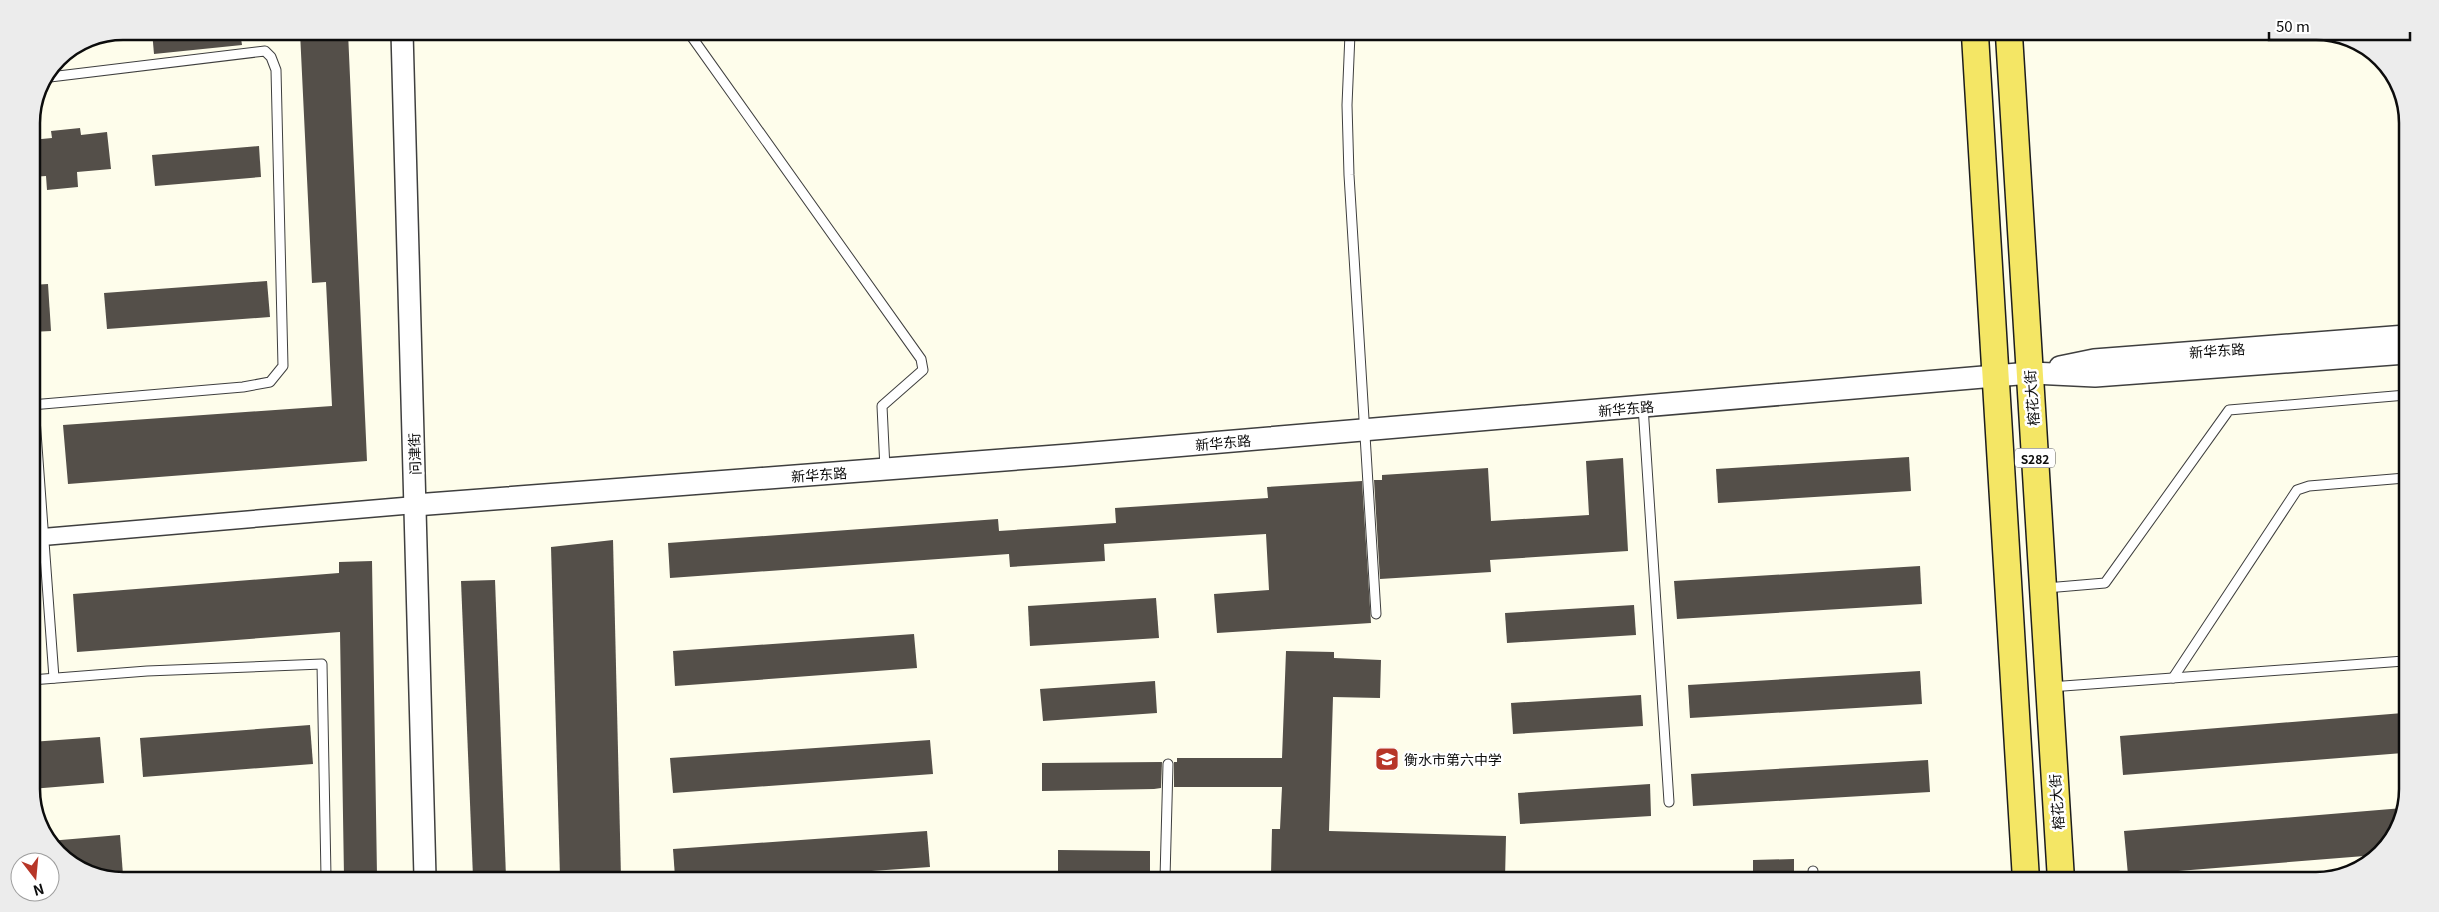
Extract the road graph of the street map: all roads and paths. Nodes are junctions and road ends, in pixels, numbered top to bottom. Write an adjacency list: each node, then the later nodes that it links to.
1 (402, 40): 17 (street, 问津街)
2 (695, 40): 15 (lane)
3 (1350, 40): 14 (lane)
4 (1975, 40): 10 (main road, S282)
5 (2009, 40): 9 (main road, 榕花大街 / S282)
6 (54, 76): 12 (lane)
7 (2399, 337): 9 (street, 新华东路)
8 (2399, 354): 9 (street, 新华东路)
9 (2030, 374): 10 (street, 新华东路); 20 (main road, 榕花大街 / S282)
10 (1996, 376): 13 (street, 新华东路); 32 (main road, S282)
11 (2399, 396): 20 (lane)
12 (40, 404)
13 (1643, 406): 14 (street, 新华东路); 28 (lane)
14 (1365, 430): 15 (street, 新华东路); 21 (lane)
15 (885, 469): 17 (street, 新华东路)
16 (2399, 478): 24 (lane)
17 (415, 505): 18 (street); 30 (street, 问津街)
18 (40, 538)
19 (40, 563): 23 (lane)
20 (2043, 588): 26 (main road, 榕花大街 / S282)
21 (1376, 614)
22 (2399, 661): 24 (lane)
23 (54, 678): 25 (lane); 29 (lane)
24 (2173, 678): 26 (lane)
25 (40, 679)
26 (2049, 688): 33 (main road, 榕花大街 / S282)
27 (1168, 764): 31 (lane)
28 (1669, 802)
29 (326, 872)
30 (425, 872)
31 (1165, 872)
32 (2026, 872)
33 (2060, 872)

